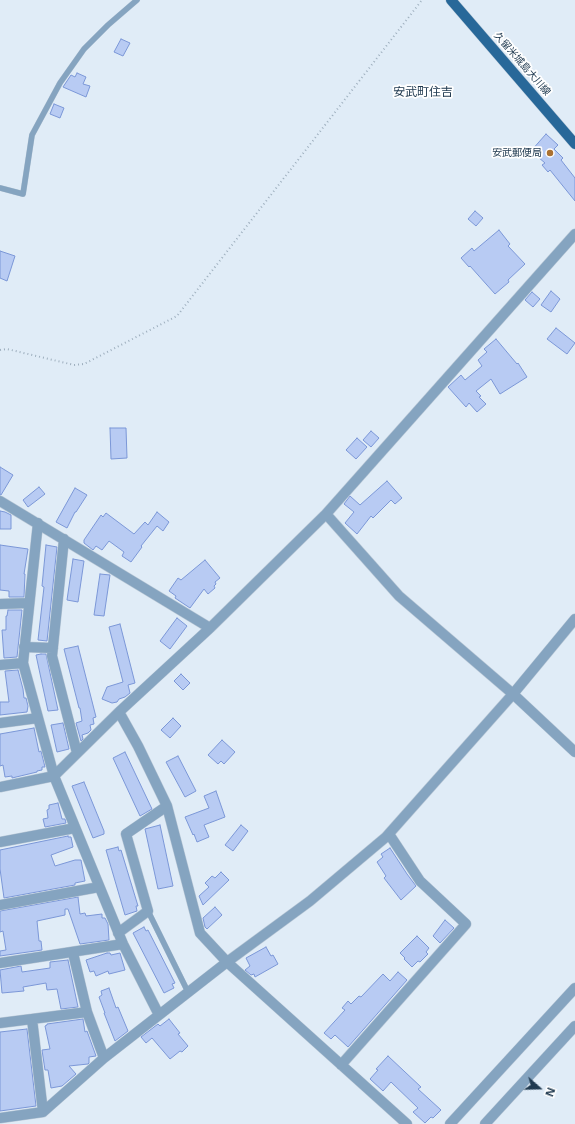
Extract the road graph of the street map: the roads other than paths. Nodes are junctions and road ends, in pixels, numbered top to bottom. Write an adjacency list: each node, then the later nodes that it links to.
1 (137, 0): 4 (lane)
2 (451, 0): 3 (main road, 久留米城島大川線)
3 (575, 144)
4 (0, 188)
5 (575, 234): 7 (street)
6 (0, 501): 8 (street)
7 (326, 514): 13 (street); 18 (street)
8 (38, 523): 9 (street); 10 (street)
9 (64, 539): 13 (street); 15 (street)
10 (29, 603): 11 (street); 14 (street)
11 (0, 604)
12 (575, 618): 18 (street)
13 (210, 628): 19 (street)
14 (24, 647): 15 (street); 16 (street)
15 (53, 648): 23 (street)
16 (23, 663): 17 (street); 20 (street)
17 (0, 665)
18 (513, 694): 22 (street); 28 (street)
19 (119, 712): 23 (street); 26 (street)
20 (38, 718): 21 (street); 24 (street)
21 (0, 723)
22 (575, 752)
23 (77, 753): 24 (street)
24 (54, 776): 25 (street); 27 (street)
25 (0, 787)
26 (167, 806): 32 (street); 36 (street)
27 (75, 828): 29 (street); 30 (street)
28 (389, 834): 36 (street); 46 (street)
29 (0, 842)
30 (99, 887): 31 (street); 33 (street)
31 (0, 905)
32 (148, 911): 33 (street); 39 (lane)
33 (118, 933): 34 (street)
34 (123, 944): 35 (street); 41 (street)
35 (73, 953): 37 (street); 40 (street)
36 (227, 962): 39 (street); 46 (street)
37 (0, 963)
38 (575, 988): 50 (street)
39 (188, 992): 41 (street)
40 (87, 1012): 42 (street); 45 (street)
41 (159, 1015): 45 (street)
42 (32, 1019): 43 (street); 47 (street)
43 (0, 1023)
44 (575, 1026): 51 (street)
45 (104, 1058): 47 (street)
46 (341, 1065): 49 (street)
47 (43, 1112): 48 (street)
48 (0, 1118)
49 (406, 1124)
50 (450, 1124)
51 (485, 1124)

